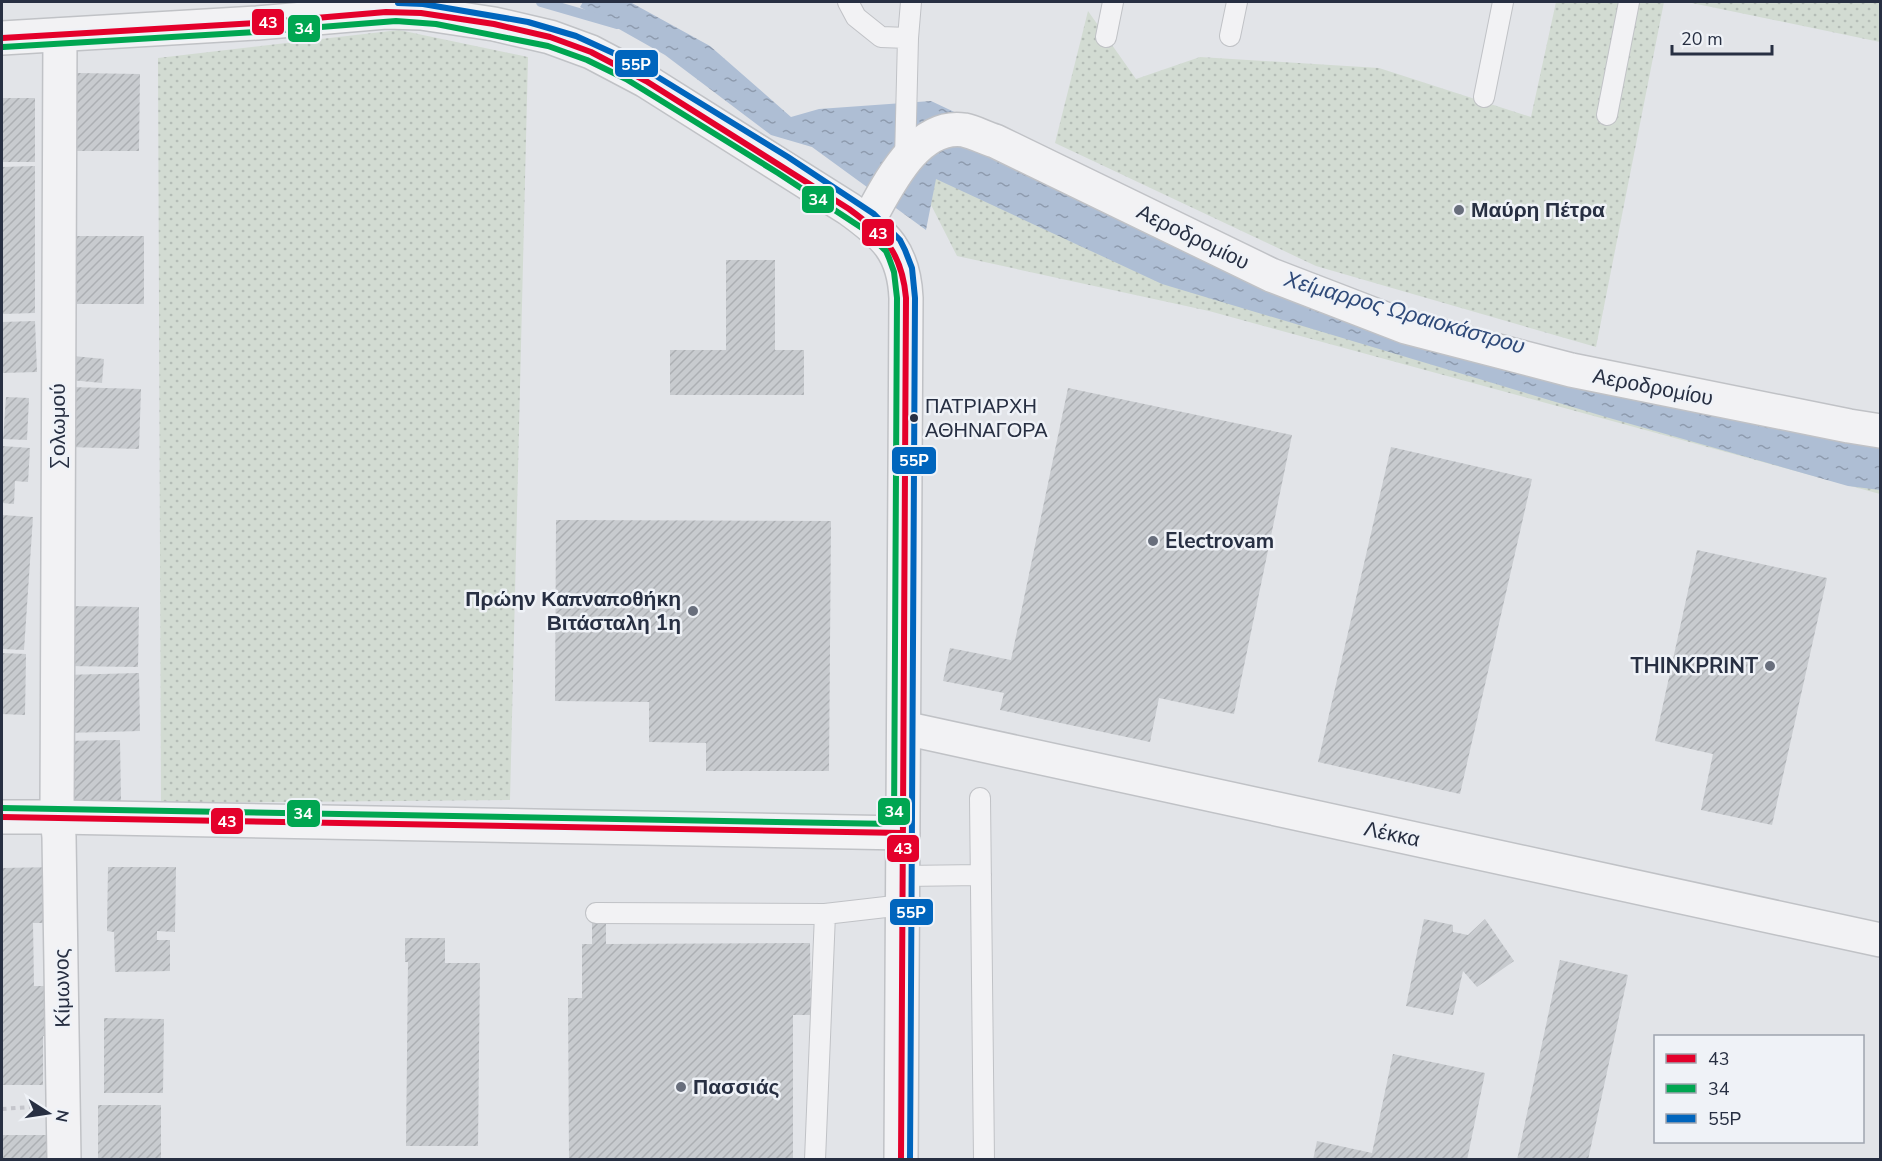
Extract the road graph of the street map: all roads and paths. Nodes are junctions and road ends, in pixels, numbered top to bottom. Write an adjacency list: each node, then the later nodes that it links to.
1 (848, 2): 13 (lane)
2 (911, 2): 13 (lane)
3 (1113, 2): 11 (lane)
4 (1237, 2): 10 (lane)
5 (1503, 2): 14 (lane)
6 (1629, 2): 15 (lane)
7 (388, 7): 8 (street); 17 (street)
8 (244, 13): 9 (street)
9 (60, 35): 12 (street); 22 (street, Σολωμού)
10 (1230, 36)
11 (1106, 37)
12 (2, 38)
13 (908, 38): 16 (lane)
14 (1484, 97)
15 (1606, 115)
16 (905, 160): 17 (street, Αεροδρομίου); 18 (street, Αεροδρομίου)
17 (868, 221): 19 (street)
18 (1881, 431)
19 (904, 728): 23 (street); 28 (street, Λέκκα)
20 (980, 798): 24 (lane)
21 (2, 817): 22 (street)
22 (57, 817): 23 (street); 29 (street, Κίμωνος)
23 (903, 833): 25 (street)
24 (981, 875): 25 (lane); 32 (lane)
25 (903, 890): 27 (lane); 31 (street)
26 (596, 913): 27 (lane)
27 (825, 914): 30 (lane)
28 (1881, 940)
29 (64, 1160)
30 (815, 1160)
31 (901, 1160)
32 (984, 1160)

